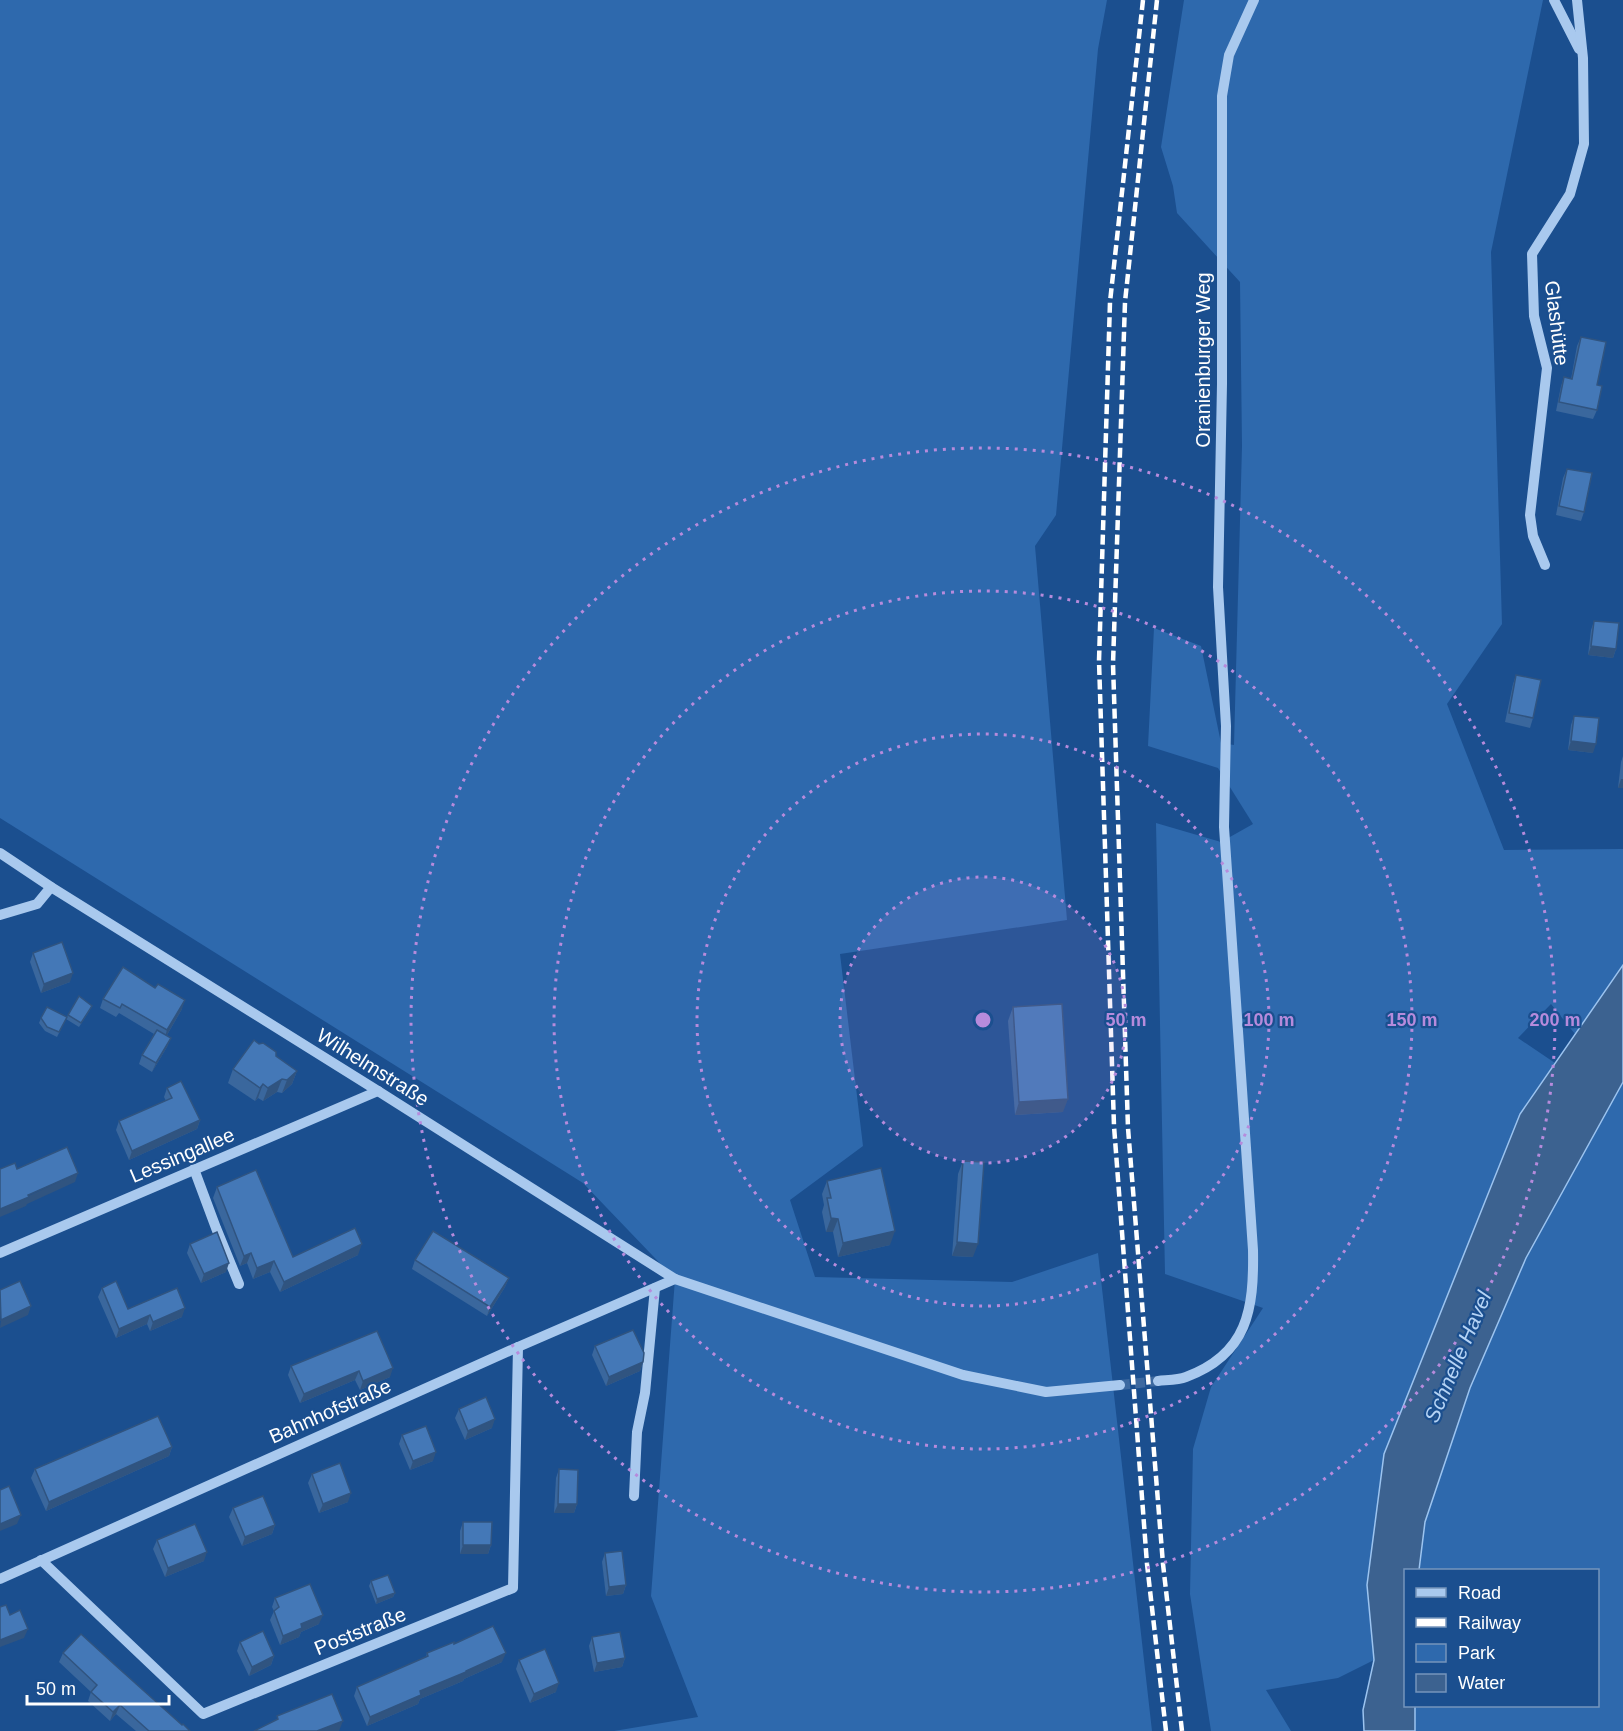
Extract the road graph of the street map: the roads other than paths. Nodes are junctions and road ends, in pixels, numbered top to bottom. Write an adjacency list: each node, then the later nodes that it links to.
1 (1254, 0): 16 (street, Oranienburger Weg)
2 (1554, 0): 4 (street)
3 (1577, 0): 4 (street, Glashütte)
4 (1583, 58): 5 (street, Glashütte)
5 (1545, 565)
6 (0, 853): 7 (street, Wilhelmstraße)
7 (51, 887): 8 (street); 9 (street, Wilhelmstraße)
8 (0, 915)
9 (378, 1090): 10 (street, Lessingallee); 12 (street, Wilhelmstraße)
10 (194, 1169): 11 (street, Lessingallee); 13 (street)
11 (0, 1253)
12 (675, 1279): 14 (street, Bahnhofstraße); 17 (street, Wilhelmstraße)
13 (239, 1284)
14 (656, 1288): 15 (street, Bahnhofstraße); 18 (street)
15 (518, 1347): 19 (street, Bahnhofstraße); 19 (street, Poststraße)
16 (1158, 1381)
17 (1120, 1385)
18 (634, 1496)
19 (41, 1560): 20 (street, Bahnhofstraße)
20 (0, 1579)

